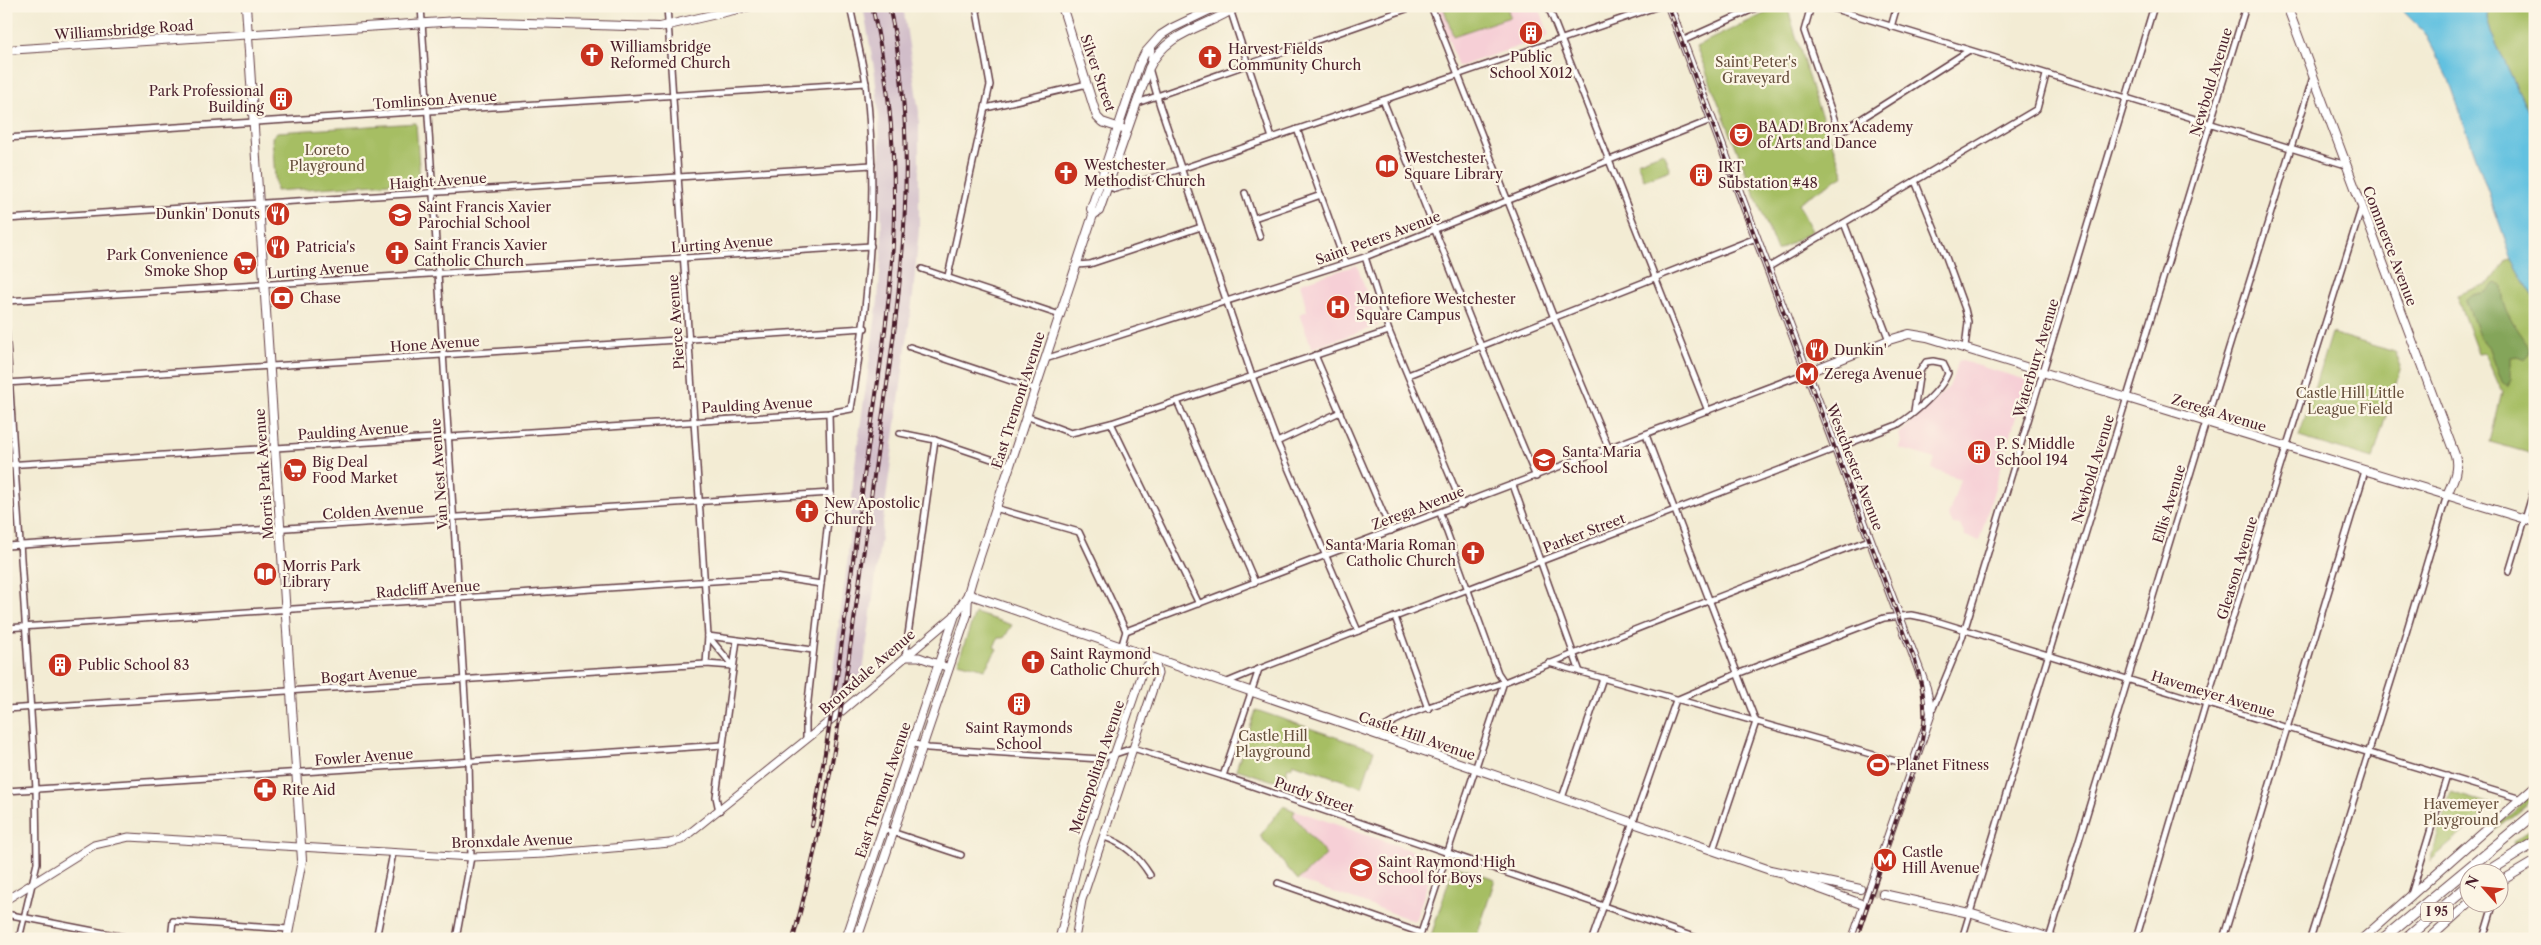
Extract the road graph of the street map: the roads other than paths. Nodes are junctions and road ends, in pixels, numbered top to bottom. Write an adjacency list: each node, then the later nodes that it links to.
1 (246, 6): 26 (main road, Morris Park Avenue)
2 (421, 6): 23 (street, Van Nest Avenue)
3 (667, 6): 24 (street, Pierce Avenue)
4 (751, 6): 24 (main road, Williamsbridge Road)
5 (850, 6): 37 (street)
6 (976, 6): 44 (street)
7 (1062, 6): 38 (main road, Silver Street)
8 (1218, 6): 29 (main road, East Tremont Avenue)
9 (1238, 6): 22 (main road, East Tremont Avenue)
10 (1415, 6): 32 (street)
11 (1431, 6): 34 (street)
12 (1548, 6): 27 (street)
13 (1659, 6): 27 (street)
14 (1669, 6): 28 (main road, Westchester Avenue)
15 (1760, 6): 28 (street)
16 (1811, 6): 31 (street)
17 (1825, 6): 25 (street)
18 (1897, 6): 25 (street)
19 (2154, 6): 41 (street, Waterbury Avenue)
20 (2246, 6): 48 (street, Newbold Avenue)
21 (2287, 6): 36 (main road, Commerce Avenue)
22 (1230, 9): 32 (street); 33 (main road, East Tremont Avenue)
23 (422, 23): 24 (main road, Williamsbridge Road); 26 (main road, Williamsbridge Road); 45 (street, Van Nest Avenue)
24 (668, 26): 39 (street, Pierce Avenue)
25 (1891, 26): 31 (street)
26 (248, 35): 30 (main road, Williamsbridge Road); 47 (main road, Morris Park Avenue)
27 (1561, 39): 34 (street); 55 (street)
28 (1682, 41): 46 (main road, Westchester Avenue)
29 (1153, 44): 33 (street); 49 (main road, East Tremont Avenue)
30 (6, 50)
31 (1968, 51): 35 (street)
32 (1248, 64): 40 (street); 53 (street)
33 (1149, 68): 40 (street); 43 (main road, East Tremont Avenue)
34 (1458, 74): 42 (street); 65 (street)
35 (2046, 75): 41 (street); 60 (street)
36 (2314, 77): 54 (street, Ellis Avenue); 57 (main road, Commerce Avenue)
37 (866, 83): 39 (street, Tomlinson Avenue); 56 (street)
38 (1087, 84): 44 (street); 49 (main road, Silver Street)
39 (672, 96): 45 (street, Tomlinson Avenue); 59 (street, Pierce Avenue)
40 (1157, 96): 43 (street); 58 (street)
41 (2126, 99): 48 (street); 102 (street, Waterbury Avenue)
42 (1384, 100): 50 (street); 72 (street)
43 (1137, 103): 51 (main road, East Tremont Avenue)
44 (986, 108): 83 (street)
45 (427, 112): 47 (street, Tomlinson Avenue); 62 (street, Van Nest Avenue)
46 (1712, 120): 55 (street, Saint Peters Avenue); 74 (main road, Westchester Avenue)
47 (254, 122): 52 (street, Tomlinson Avenue); 66 (main road, Morris Park Avenue)
48 (2210, 124): 54 (street); 108 (street, Newbold Avenue)
49 (1118, 128): 51 (main road, Silver Street); 61 (main road, East Tremont Avenue)
50 (1297, 129): 53 (street); 64 (street)
51 (1127, 130): 61 (main road, East Tremont Avenue)
52 (6, 138)
53 (1272, 138): 58 (street)
54 (2290, 148): 57 (street); 116 (street, Ellis Avenue)
55 (1609, 161): 65 (street, Saint Peters Avenue); 84 (street)
56 (872, 165): 59 (street, Haight Avenue); 75 (street)
57 (2346, 165): 67 (main road, Commerce Avenue)
58 (1181, 169): 61 (street); 71 (street)
59 (678, 177): 62 (street, Haight Avenue); 77 (street, Pierce Avenue)
60 (1915, 182): 70 (street); 97 (street)
61 (1103, 185): 79 (main road, East Tremont Avenue)
62 (432, 193): 66 (street, Haight Avenue); 82 (street, Van Nest Avenue)
63 (1245, 193): 68 (street)
64 (1321, 196): 68 (street); 78 (street)
65 (1507, 201): 72 (street, Saint Peters Avenue); 89 (street)
66 (259, 204): 69 (street, Haight Avenue); 85 (main road, Morris Park Avenue)
67 (2362, 205): 123 (street, Gleason Avenue); 135 (main road, Commerce Avenue)
68 (1254, 218): 73 (street)
69 (6, 220)
70 (1844, 223): 80 (street); 94 (street)
71 (1201, 227): 79 (street); 87 (street)
72 (1434, 230): 76 (street, Saint Peters Avenue); 95 (street)
73 (1260, 237)
74 (1756, 238): 80 (main road, Westchester Avenue); 84 (street)
75 (871, 246): 77 (street, Lurting Avenue); 91 (street)
76 (1365, 257): 78 (street, Saint Peters Avenue); 92 (street)
77 (683, 258): 82 (street, Lurting Avenue); 93 (street, Pierce Avenue)
78 (1345, 263): 87 (street, Saint Peters Avenue)
79 (1076, 265): 88 (main road, East Tremont Avenue)
80 (1767, 268): 103 (main road, Westchester Avenue)
81 (922, 269): 83 (street)
82 (437, 274): 85 (street, Lurting Avenue); 99 (street, Van Nest Avenue)
83 (948, 276): 88 (street)
84 (1656, 278): 89 (street); 110 (street)
85 (264, 285): 86 (street, Lurting Avenue); 101 (main road, Morris Park Avenue)
86 (6, 301)
87 (1227, 302): 100 (street, Saint Peters Avenue); 105 (street)
88 (1060, 315): 100 (main road, East Tremont Avenue)
89 (1554, 318): 95 (street); 125 (street)
90 (6, 328): 106 (street)
91 (865, 328): 93 (street, Hone Avenue); 113 (street, Paulding Avenue)
92 (1389, 331): 98 (street); 104 (street)
93 (688, 339): 99 (street, Hone Avenue); 115 (street, Pierce Avenue)
94 (1890, 340): 97 (main road, Zerega Avenue); 103 (main road, Zerega Avenue)
95 (1481, 346): 104 (street); 131 (street)
96 (910, 347): 107 (street)
97 (1965, 348): 102 (main road, Zerega Avenue)
98 (1315, 354): 105 (street); 112 (street)
99 (443, 355): 101 (street, Hone Avenue); 120 (street, Van Nest Avenue)
100 (1045, 359): 107 (main road, East Tremont Avenue)
101 (269, 366): 106 (street, Hone Avenue); 124 (main road, Morris Park Avenue)
102 (2043, 372): 108 (main road, Zerega Avenue); 166 (street, Waterbury Avenue)
103 (1806, 373): 110 (street, Zerega Avenue); 126 (main road, Westchester Avenue)
104 (1408, 375): 137 (street)
105 (1252, 376): 109 (street); 122 (street)
106 (8, 383): 127 (street)
107 (1034, 389): 114 (main road, East Tremont Avenue)
108 (2126, 398): 116 (main road, Zerega Avenue); 174 (street, Newbold Avenue)
109 (1177, 401): 117 (street); 152 (street)
110 (1708, 411): 119 (street, Zerega Avenue)
111 (1914, 411): 111 (street, Parker Street); 126 (street, Parker Street)
112 (1340, 412): 122 (street); 145 (street)
113 (829, 413): 115 (street, Paulding Avenue); 134 (street)
114 (1026, 416): 117 (street); 129 (main road, East Tremont Avenue)
115 (693, 420): 120 (street, Paulding Avenue); 136 (street, Pierce Avenue)
116 (2206, 422): 123 (main road, Zerega Avenue); 187 (street, Ellis Avenue)
117 (1111, 423): 159 (street)
118 (900, 433): 121 (street)
119 (1646, 435): 125 (street, Zerega Avenue); 139 (street)
120 (448, 436): 124 (street, Paulding Avenue); 141 (street, Van Nest Avenue)
121 (935, 440): 129 (street); 175 (street)
122 (1277, 442): 149 (street)
123 (2286, 446): 130 (main road, Zerega Avenue); 193 (street, Gleason Avenue)
124 (274, 447): 127 (street, Paulding Avenue); 144 (main road, Morris Park Avenue)
125 (1610, 449): 131 (street, Zerega Avenue)
126 (1835, 449): 139 (street, Parker Street); 146 (main road, Westchester Avenue)
127 (15, 464): 128 (street, Paulding Avenue); 147 (street)
128 (6, 465)
129 (1009, 465): 138 (main road, East Tremont Avenue)
130 (2365, 471): 135 (main road, Zerega Avenue); 199 (street)
131 (1536, 477): 132 (street, Zerega Avenue)
132 (1513, 486): 137 (street, Zerega Avenue); 150 (street)
133 (2535, 486): 142 (street)
134 (831, 494): 136 (street, Colden Avenue); 154 (street)
135 (2447, 495): 142 (main road, Zerega Avenue); 206 (street)
136 (698, 502): 141 (street, Colden Avenue); 153 (street, Pierce Avenue)
137 (1462, 505): 140 (street, Zerega Avenue)
138 (995, 508): 156 (main road, East Tremont Avenue); 168 (street)
139 (1675, 510): 150 (street, Parker Street); 158 (street)
140 (1440, 513): 145 (street, Zerega Avenue); 155 (street)
141 (453, 518): 144 (street, Colden Avenue); 157 (street, Van Nest Avenue)
142 (2525, 518): 143 (main road, Zerega Avenue); 151 (street)
143 (2535, 522)
144 (280, 529): 147 (street, Colden Avenue); 160 (main road, Morris Park Avenue)
145 (1392, 531): 149 (street, Zerega Avenue)
146 (1869, 540): 158 (street); 162 (main road, Westchester Avenue)
147 (20, 545): 148 (street, Colden Avenue); 164 (street)
148 (6, 546)
149 (1326, 556): 152 (street, Zerega Avenue); 167 (street)
150 (1541, 562): 155 (street, Parker Street); 173 (street)
151 (2509, 572)
152 (1254, 582): 159 (street, Zerega Avenue)
153 (704, 583): 154 (street, Radcliff Avenue); 157 (street, Radcliff Avenue); 169 (street, Pierce Avenue)
154 (822, 584): 172 (street)
155 (1468, 589): 163 (street, Parker Street); 188 (street)
156 (968, 594): 161 (main road, East Tremont Avenue); 171 (main road, Castle Hill Avenue); 181 (main road, East Tremont Avenue)
157 (458, 598): 160 (street, Radcliff Avenue); 186 (street, Van Nest Avenue)
158 (1710, 601): 173 (street); 184 (street)
159 (1199, 604): 168 (street, Zerega Avenue)
160 (285, 610): 164 (street, Radcliff Avenue); 190 (main road, Morris Park Avenue)
161 (955, 615): 175 (street, Bronxdale Avenue); 179 (main road, East Tremont Avenue)
162 (1898, 616): 166 (street, Havemeyer Avenue); 184 (street, Havemeyer Avenue); 197 (main road, Westchester Avenue)
163 (1395, 617): 167 (street, Parker Street); 195 (street)
164 (25, 627): 165 (street, Radcliff Avenue); 194 (street)
165 (6, 628)
166 (1964, 629): 174 (street, Havemeyer Avenue); 197 (street, Waterbury Avenue)
167 (1358, 631): 182 (street, Parker Street)
168 (1126, 632): 171 (street)
169 (708, 636): 170 (street); 178 (street, Pierce Avenue); 180 (street)
170 (737, 640): 172 (street); 180 (street)
171 (1121, 648): 176 (main road, Castle Hill Avenue)
172 (813, 650): 201 (street)
173 (1574, 654): 177 (street); 183 (street)
174 (2048, 655): 187 (street, Havemeyer Avenue); 254 (street, Newbold Avenue)
175 (905, 658): 179 (street); 201 (street, Bronxdale Avenue)
176 (1155, 659): 189 (main road, Castle Hill Avenue); 205 (street, Metropolitan Avenue); 207 (street, Metropolitan Avenue)
177 (1549, 663): 183 (street); 188 (street)
178 (706, 664): 180 (street, Bogart Avenue); 186 (street, Bogart Avenue)
179 (939, 664): 181 (street); 202 (main road, East Tremont Avenue)
180 (733, 666): 203 (street)
181 (949, 668): 204 (main road, East Tremont Avenue)
182 (1259, 669): 189 (street, Parker Street); 191 (street)
183 (1580, 672): 185 (street)
184 (1737, 674): 192 (street, Havemeyer Avenue); 198 (street)
185 (1603, 678): 192 (street); 217 (street)
186 (464, 680): 190 (street, Bogart Avenue); 208 (street, Van Nest Avenue)
187 (2128, 680): 193 (street, Havemeyer Avenue); 259 (street, Ellis Avenue)
188 (1504, 682): 195 (street); 210 (street)
189 (1225, 683): 191 (main road, Castle Hill Avenue)
190 (290, 691): 194 (street, Bogart Avenue); 211 (main road, Morris Park Avenue)
191 (1252, 692): 200 (main road, Castle Hill Avenue); 212 (street)
192 (1676, 700): 198 (street); 221 (street)
193 (2206, 703): 199 (street, Havemeyer Avenue); 274 (street, Gleason Avenue)
194 (30, 708): 196 (street, Bogart Avenue); 215 (street)
195 (1428, 708): 200 (street)
196 (6, 709)
197 (1931, 713): 209 (main road)
198 (1756, 722): 209 (street); 227 (street)
199 (2287, 728): 206 (street, Havemeyer Avenue); 275 (street)
200 (1374, 734): 210 (main road, Castle Hill Avenue)
201 (806, 739): 219 (street, Bronxdale Avenue)
202 (912, 743): 204 (street); 222 (main road, East Tremont Avenue)
203 (723, 745): 208 (street, Fowler Avenue); 219 (street)
204 (922, 746): 207 (street); 223 (main road, East Tremont Avenue)
205 (1133, 748): 207 (street); 212 (street, Purdy Street); 224 (street, Metropolitan Avenue)
206 (2368, 753): 213 (street, Havemeyer Avenue); 276 (street)
207 (1115, 754): 245 (street, Metropolitan Avenue)
208 (468, 761): 211 (street, Fowler Avenue); 232 (street, Van Nest Avenue)
209 (1913, 766): 248 (main road)
210 (1477, 769): 217 (main road, Castle Hill Avenue); 230 (street)
211 (295, 772): 215 (street, Fowler Avenue); 226 (main road, Morris Park Avenue)
212 (1223, 776): 230 (street, Purdy Street)
213 (2447, 776): 218 (street, Havemeyer Avenue); 244 (street)
214 (2535, 786): 218 (main road)
215 (36, 789): 216 (street, Fowler Avenue); 239 (street)
216 (6, 791)
217 (1562, 798): 221 (main road, Castle Hill Avenue)
218 (2521, 799): 244 (main road)
219 (719, 811): 232 (street, Bronxdale Avenue)
220 (2535, 813): 278 (highway, I 95)
221 (1634, 823): 227 (main road, Castle Hill Avenue); 249 (street)
222 (883, 829): 223 (street); 250 (main road, East Tremont Avenue)
223 (893, 832): 231 (street); 253 (main road, East Tremont Avenue)
224 (1104, 837): 237 (street); 247 (street, Metropolitan Avenue)
225 (2535, 842): 234 (highway)
226 (301, 847): 229 (street, Bronxdale Avenue); 239 (street, Bronxdale Avenue); 257 (main road, Morris Park Avenue)
227 (1713, 850): 236 (main road, Castle Hill Avenue)
228 (2535, 850): 235 (highway)
229 (393, 852): 232 (street, Bronxdale Avenue); 264 (street)
230 (1448, 853): 249 (street, Purdy Street); 258 (street)
231 (961, 855)
232 (471, 858): 265 (street, Van Nest Avenue)
233 (2535, 861): 238 (main road)
234 (2503, 862)
235 (2508, 864)
236 (1770, 870): 241 (main road, Castle Hill Avenue); 248 (main road)
237 (1150, 875)
238 (2508, 877)
239 (32, 882): 246 (street, Bronxdale Avenue); 256 (street)
240 (1278, 883): 258 (street)
241 (1860, 889)
242 (1882, 894): 254 (main road)
243 (2458, 895): 279 (highway, I 95)
244 (2410, 896): 277 (main road)
245 (1068, 899): 247 (street); 268 (street, Metropolitan Avenue)
246 (6, 900)
247 (1082, 902): 269 (street, Metropolitan Avenue)
248 (1864, 905): 272 (main road)
249 (1603, 906): 270 (street); 271 (street, Purdy Street)
250 (856, 909): 253 (main road); 266 (main road, East Tremont Avenue)
251 (2459, 912): 280 (main road)
252 (2491, 912): 281 (street)
253 (866, 913): 267 (main road, East Tremont Avenue)
254 (1969, 913): 259 (main road); 273 (street, Newbold Avenue)
255 (6, 914): 256 (street)
256 (24, 917): 260 (street); 261 (street)
257 (290, 929): 262 (street); 263 (main road, Morris Park Avenue)
258 (1420, 936)
259 (2051, 938)
260 (19, 939)
261 (135, 939)
262 (171, 939)
263 (288, 939)
264 (376, 939)
265 (456, 939)
266 (846, 939)
267 (857, 939)
268 (1059, 939)
269 (1074, 939)
270 (1592, 939)
271 (1700, 939)
272 (1853, 939)
273 (1962, 939)
274 (2136, 939)
275 (2223, 939)
276 (2310, 939)
277 (2362, 939)
278 (2383, 939)
279 (2406, 939)
280 (2429, 939)
281 (2483, 939)

